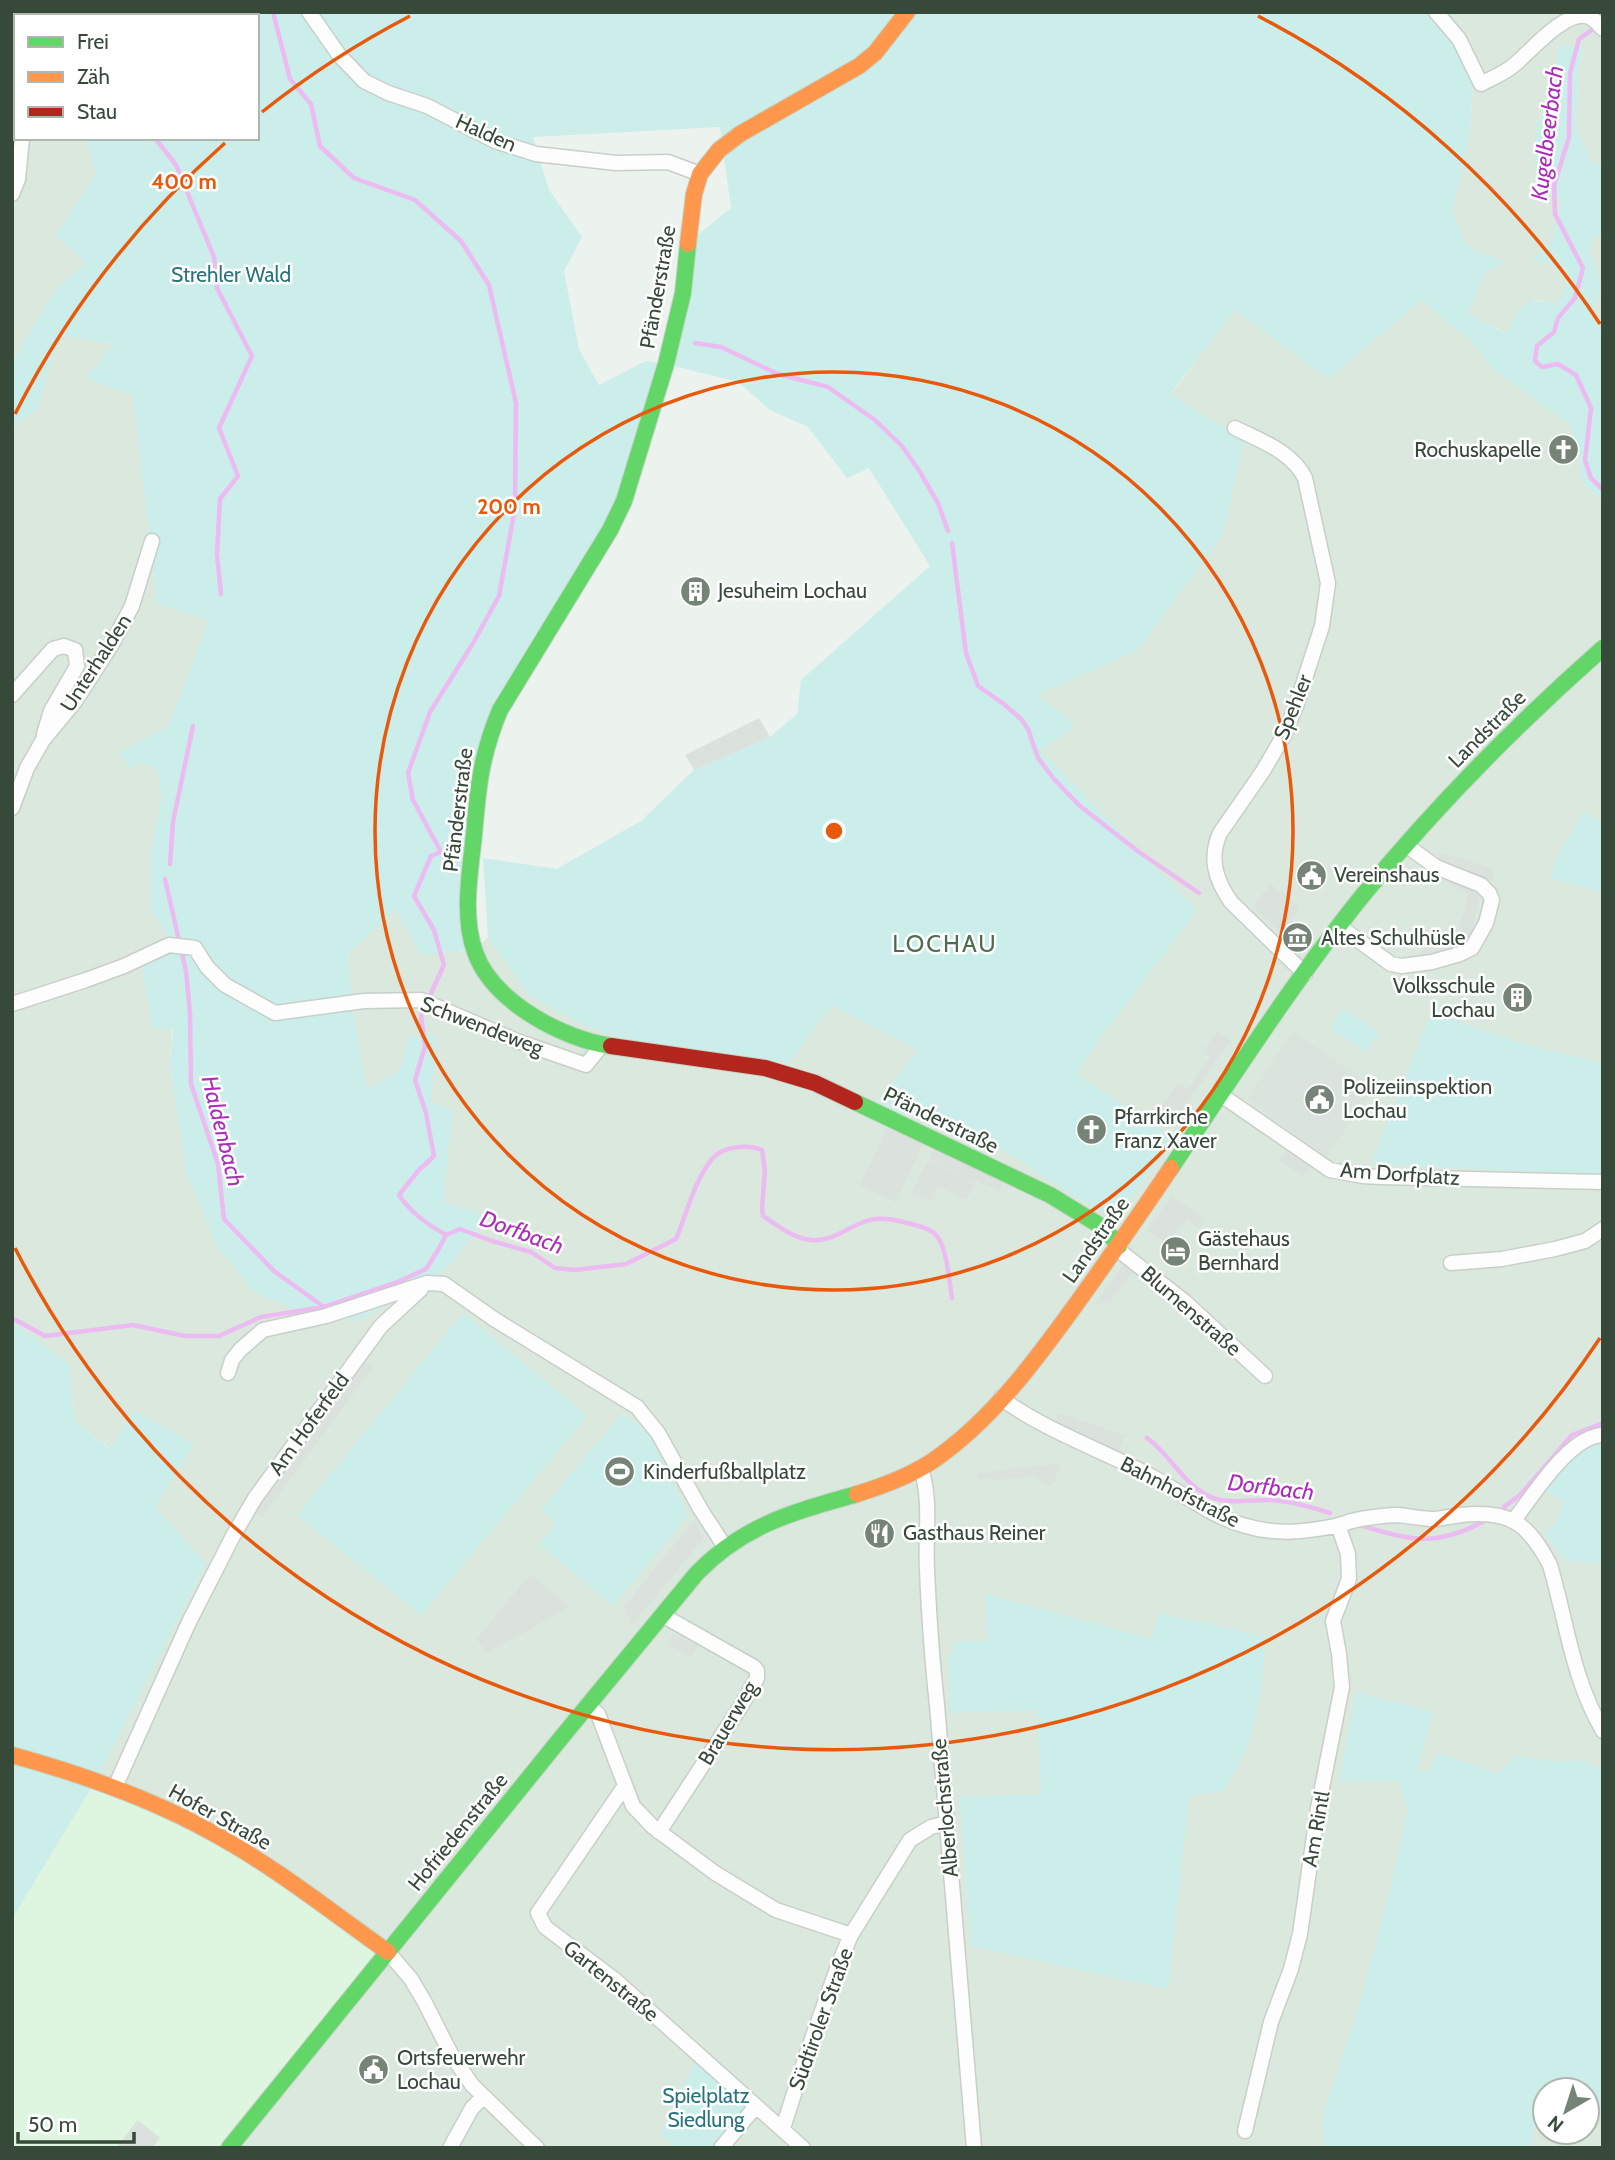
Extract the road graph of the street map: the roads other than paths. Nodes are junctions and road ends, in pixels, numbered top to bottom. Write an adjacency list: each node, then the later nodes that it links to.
1 (309, 12): 6 (street, Halden)
2 (907, 12): 6 (street, Pfänderstraße)
3 (1436, 12): 4 (street)
4 (1599, 25)
5 (22, 140): 7 (street)
6 (700, 174): 18 (street, Pfänderstraße)
7 (12, 194)
8 (1235, 428): 16 (street, Spehler)
9 (152, 541): 12 (street, Unterhalden)
10 (1603, 648): 14 (street, Landstraße)
11 (12, 695): 12 (street, Unterhalden)
12 (43, 740): 13 (street, Unterhalden)
13 (12, 808)
14 (1406, 845): 15 (street, Landstraße); 15 (street)
15 (1339, 926): 16 (street, Landstraße)
16 (1305, 974): 19 (street, Landstraße)
17 (12, 1004): 18 (street, Schwendeweg)
18 (601, 1045): 22 (street, Pfänderstraße)
19 (1221, 1095): 20 (street, Am Dorfplatz); 22 (street, Landstraße)
20 (1603, 1182)
21 (1603, 1229): 23 (street)
22 (1119, 1246): 26 (street, Blumenstraße); 27 (street, Landstraße)
23 (1451, 1263)
24 (427, 1283): 25 (street); 33 (street); 38 (street, Am Hoferfeld)
25 (228, 1373)
26 (1265, 1376)
27 (1001, 1398): 29 (street, Landstraße); 32 (street, Bahnhofstraße)
28 (1603, 1434): 31 (street)
29 (920, 1468): 30 (street, Landstraße); 40 (street, Alberlochstraße)
30 (821, 1504): 33 (street, Hofriedenstraße)
31 (1514, 1520): 32 (street, Bahnhofstraße); 36 (street)
32 (1338, 1525): 47 (street, Am Rintl)
33 (725, 1547): 34 (street, Hofriedenstraße)
34 (663, 1615): 35 (street, Hofriedenstraße); 41 (street, Brauerweg)
35 (587, 1706): 39 (street); 43 (street, Hofriedenstraße)
36 (1603, 1731)
37 (12, 1755): 38 (street, Hofer Straße)
38 (115, 1787): 43 (street, Hofer Straße)
39 (624, 1787): 41 (street); 45 (street, Gartenstraße)
40 (947, 1823): 42 (street, Südtiroler Straße); 53 (street, Alberlochstraße)
41 (659, 1832): 42 (street)
42 (852, 1935): 46 (street, Südtiroler Straße)
43 (388, 1952): 44 (street); 48 (street, Hofriedenstraße)
44 (483, 2097): 49 (street); 50 (street)
45 (756, 2106): 46 (street, Gartenstraße); 51 (street)
46 (783, 2128): 52 (street, Gartenstraße)
47 (1245, 2131)
48 (229, 2148)
49 (450, 2148)
50 (537, 2148)
51 (721, 2148)
52 (803, 2148)
53 (974, 2148)

